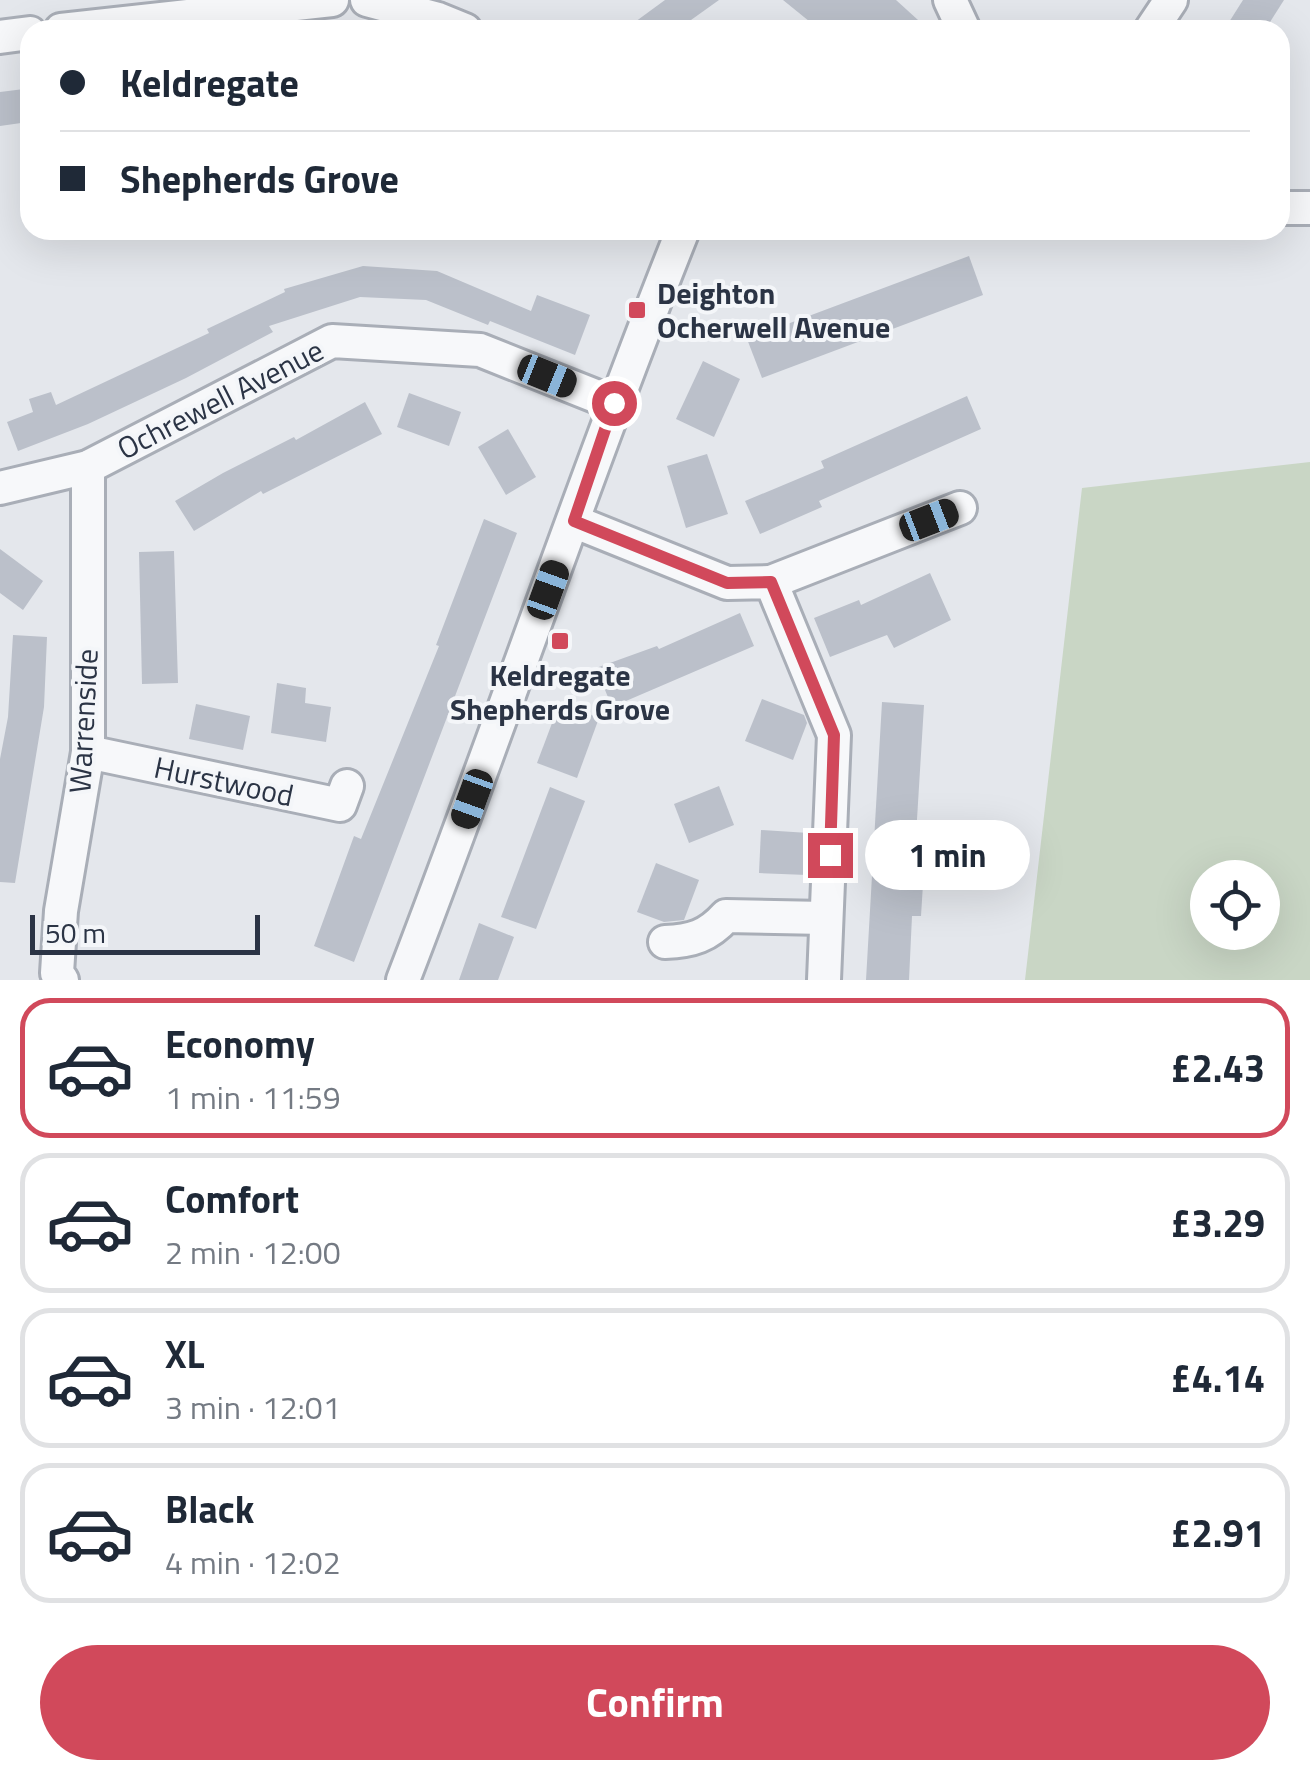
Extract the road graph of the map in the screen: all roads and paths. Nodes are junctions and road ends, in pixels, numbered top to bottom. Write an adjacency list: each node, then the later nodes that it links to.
1 (332, 0): 4 (street)
2 (367, 0): 3 (street)
3 (452, 16)
4 (151, 20)
5 (678, 240): 6 (street)
6 (614, 403): 7 (street, Ochrewell Avenue); 10 (street)
7 (88, 467): 8 (street, Ochrewell Avenue); 12 (street, Warrenside)
8 (0, 488)
9 (960, 508): 11 (street)
10 (574, 521): 11 (street); 17 (street)
11 (771, 582): 14 (street)
12 (88, 752): 13 (street, Hurstwood); 16 (street, Warrenside)
13 (347, 786)
14 (825, 918): 15 (street); 18 (street)
15 (665, 942)
16 (58, 978)
17 (403, 980)
18 (824, 980)

